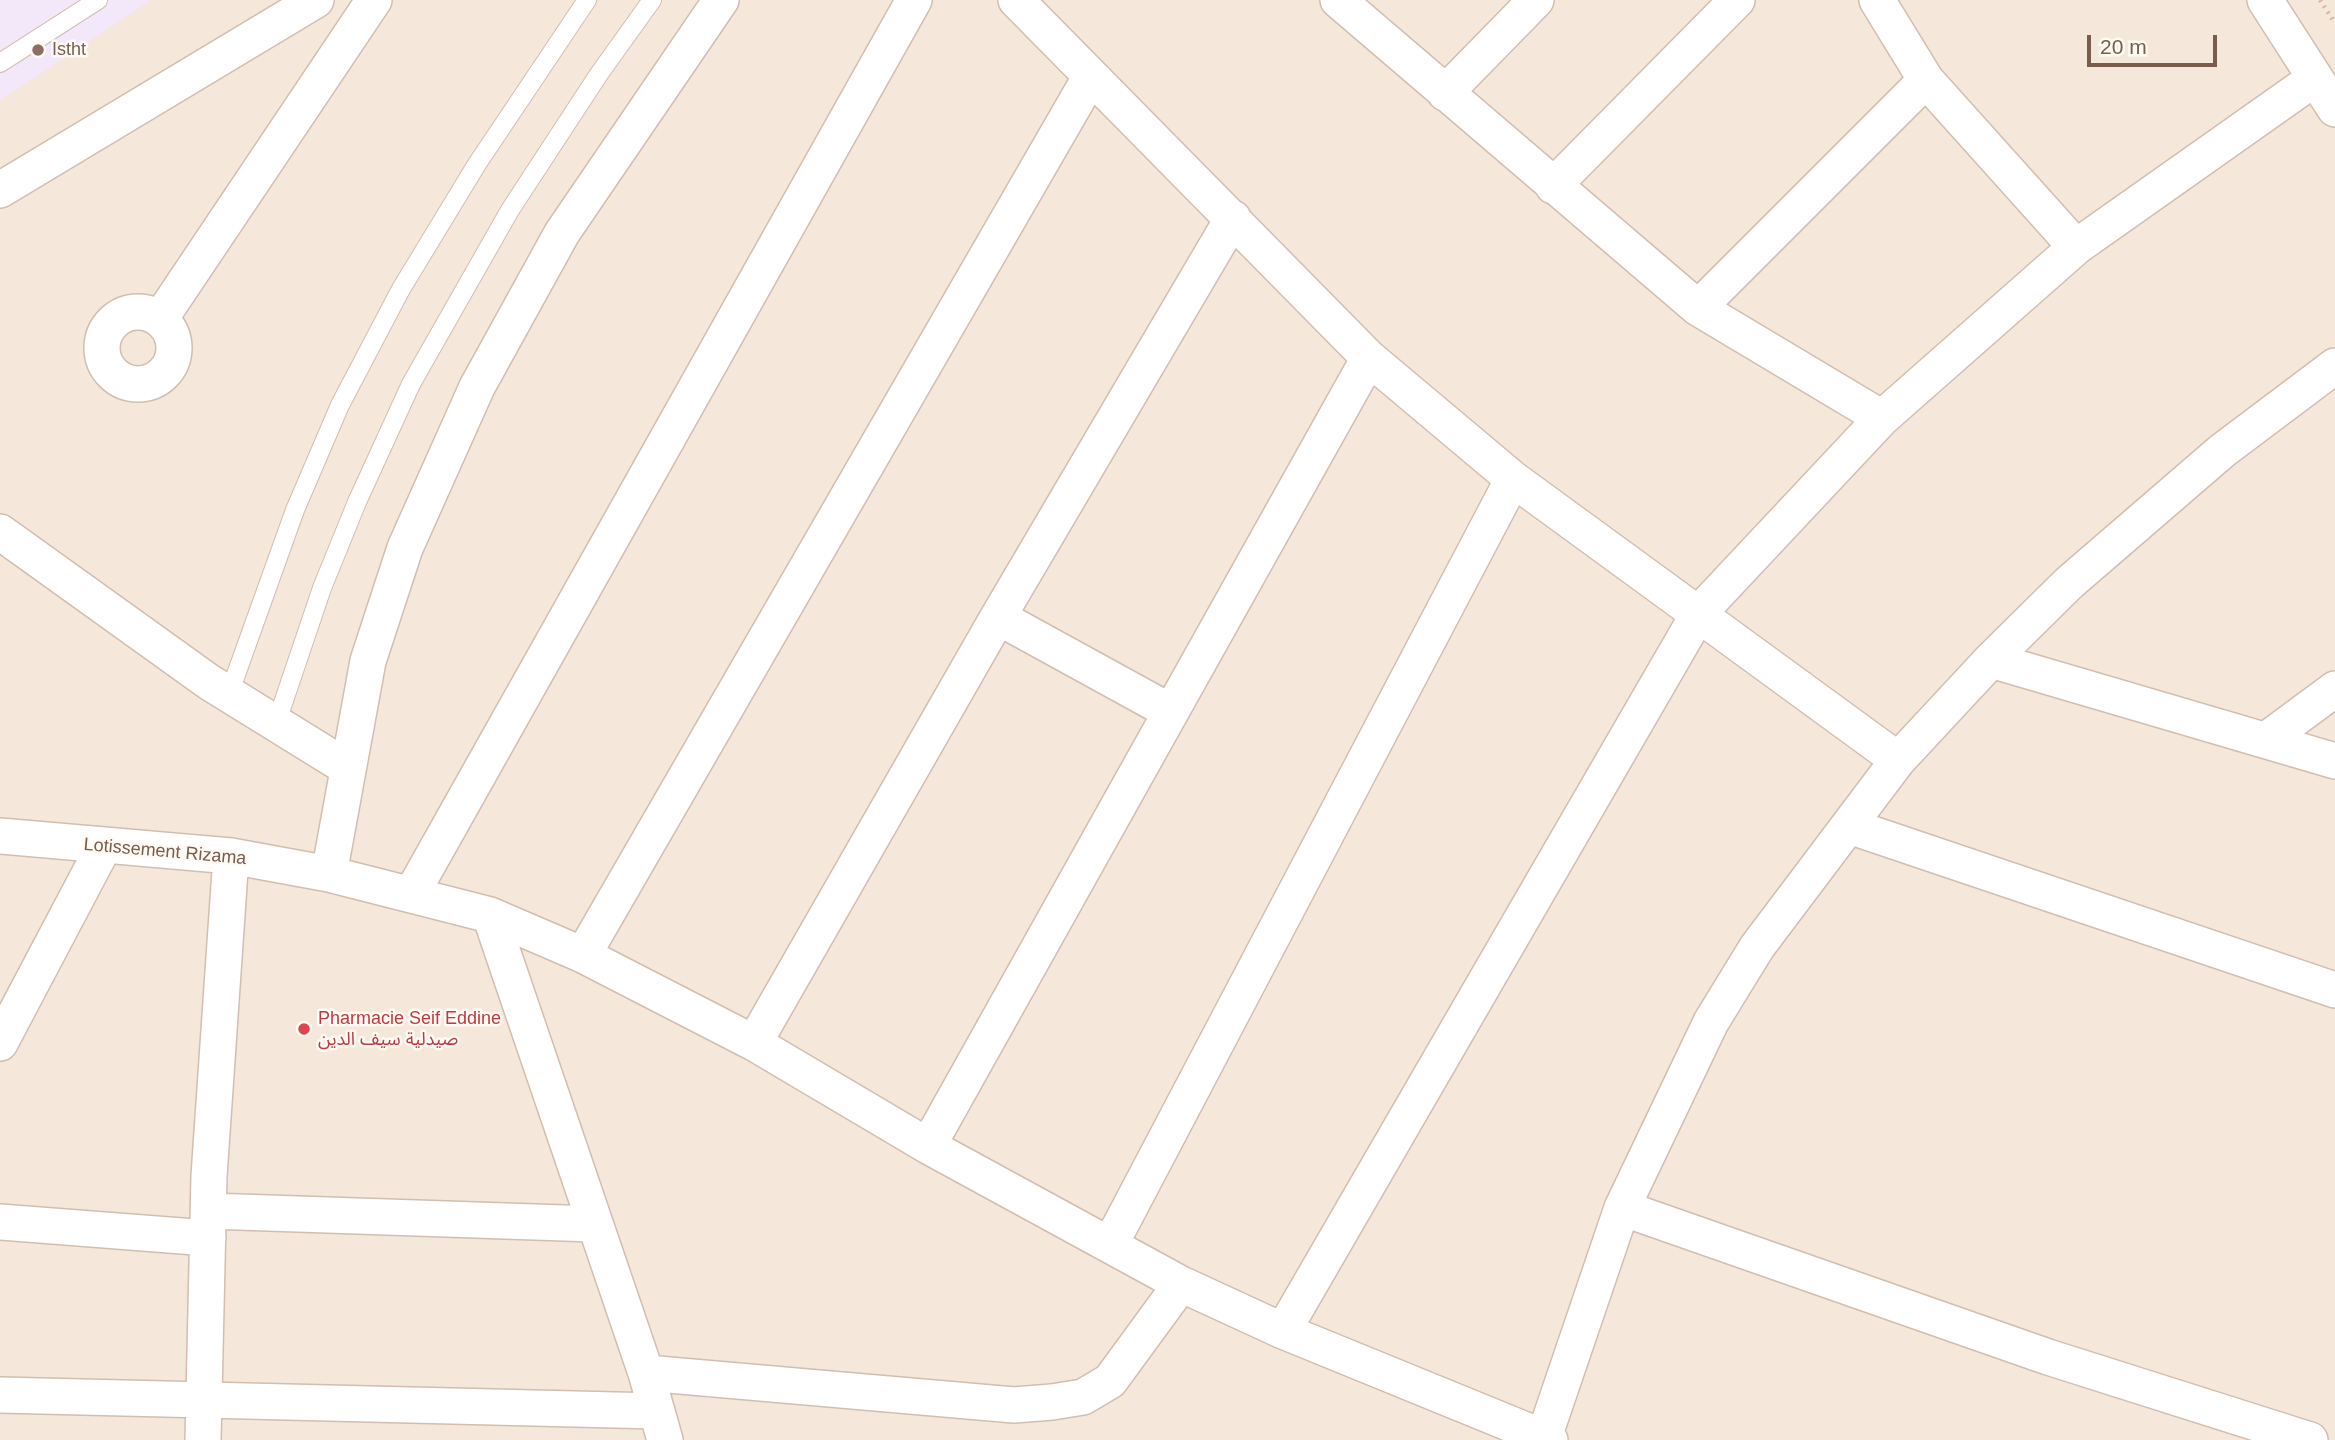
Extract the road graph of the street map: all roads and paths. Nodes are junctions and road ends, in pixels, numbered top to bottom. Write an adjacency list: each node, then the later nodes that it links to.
1 (98, 0): 16 (lane)
2 (317, 0): 23 (street)
3 (374, 0): 27 (street)
4 (587, 0): 37 (lane)
5 (652, 0): 39 (lane)
6 (721, 0): 43 (street)
7 (914, 0): 49 (street)
8 (1016, 0): 17 (street)
9 (1338, 0): 20 (street)
10 (1536, 0): 20 (street)
11 (1737, 0): 22 (street)
12 (1877, 0): 19 (street)
13 (2265, 0): 18 (street)
14 (2320, 0): 15 (path)
15 (2335, 23)
16 (0, 63)
17 (1091, 76): 24 (street); 51 (street)
18 (2314, 79): 21 (street); 25 (street)
19 (1926, 80): 25 (street); 26 (street)
20 (1445, 93): 22 (street)
21 (2335, 109)
22 (1553, 186): 26 (street)
23 (0, 190)
24 (1233, 218): 28 (street); 34 (street)
25 (2076, 247): 30 (street)
26 (1698, 308): 30 (street)
27 (160, 319)
28 (1368, 358): 31 (street); 38 (street)
29 (2335, 366): 35 (street)
30 (1882, 418): 33 (street)
31 (1513, 480): 33 (street); 60 (street)
32 (0, 532): 37 (street)
33 (1699, 613): 41 (street); 62 (street)
34 (999, 617): 38 (street); 54 (street)
35 (1991, 660): 40 (street); 41 (street)
36 (2335, 689): 40 (street)
37 (229, 694): 39 (street)
38 (1171, 712): 55 (street)
39 (276, 724): 43 (street)
40 (2266, 740): 42 (street)
41 (1898, 760): 44 (street)
42 (2335, 761)
43 (348, 768): 48 (street)
44 (1849, 826): 52 (street); 56 (street)
45 (0, 836): 46 (street, Lotissement Rizama)
46 (104, 846): 47 (street, Lotissement Rizama); 53 (street)
47 (231, 856): 48 (street, Lotissement Rizama); 59 (street)
48 (330, 874): 49 (street, Lotissement Rizama)
49 (412, 893): 50 (street, Lotissement Rizama)
50 (490, 915): 51 (street, Lotissement Rizama); 58 (street)
51 (583, 956): 54 (street, Lotissement Rizama)
52 (2335, 990)
53 (0, 1043)
54 (754, 1043): 55 (street, Lotissement Rizama)
55 (928, 1146): 60 (street, Lotissement Rizama)
56 (1622, 1208): 67 (street); 69 (street)
57 (0, 1222): 59 (street)
58 (594, 1224): 59 (street); 63 (street)
59 (209, 1225): 65 (street)
60 (1110, 1245): 61 (street, Lotissement Rizama)
61 (1181, 1284): 62 (street, Lotissement Rizama); 63 (street)
62 (1283, 1331): 67 (street, Lotissement Rizama)
63 (646, 1373): 66 (street)
64 (0, 1395): 65 (street)
65 (203, 1401): 66 (street); 68 (street)
66 (661, 1426)
67 (1545, 1439)
68 (203, 1440)
69 (2310, 1440)

